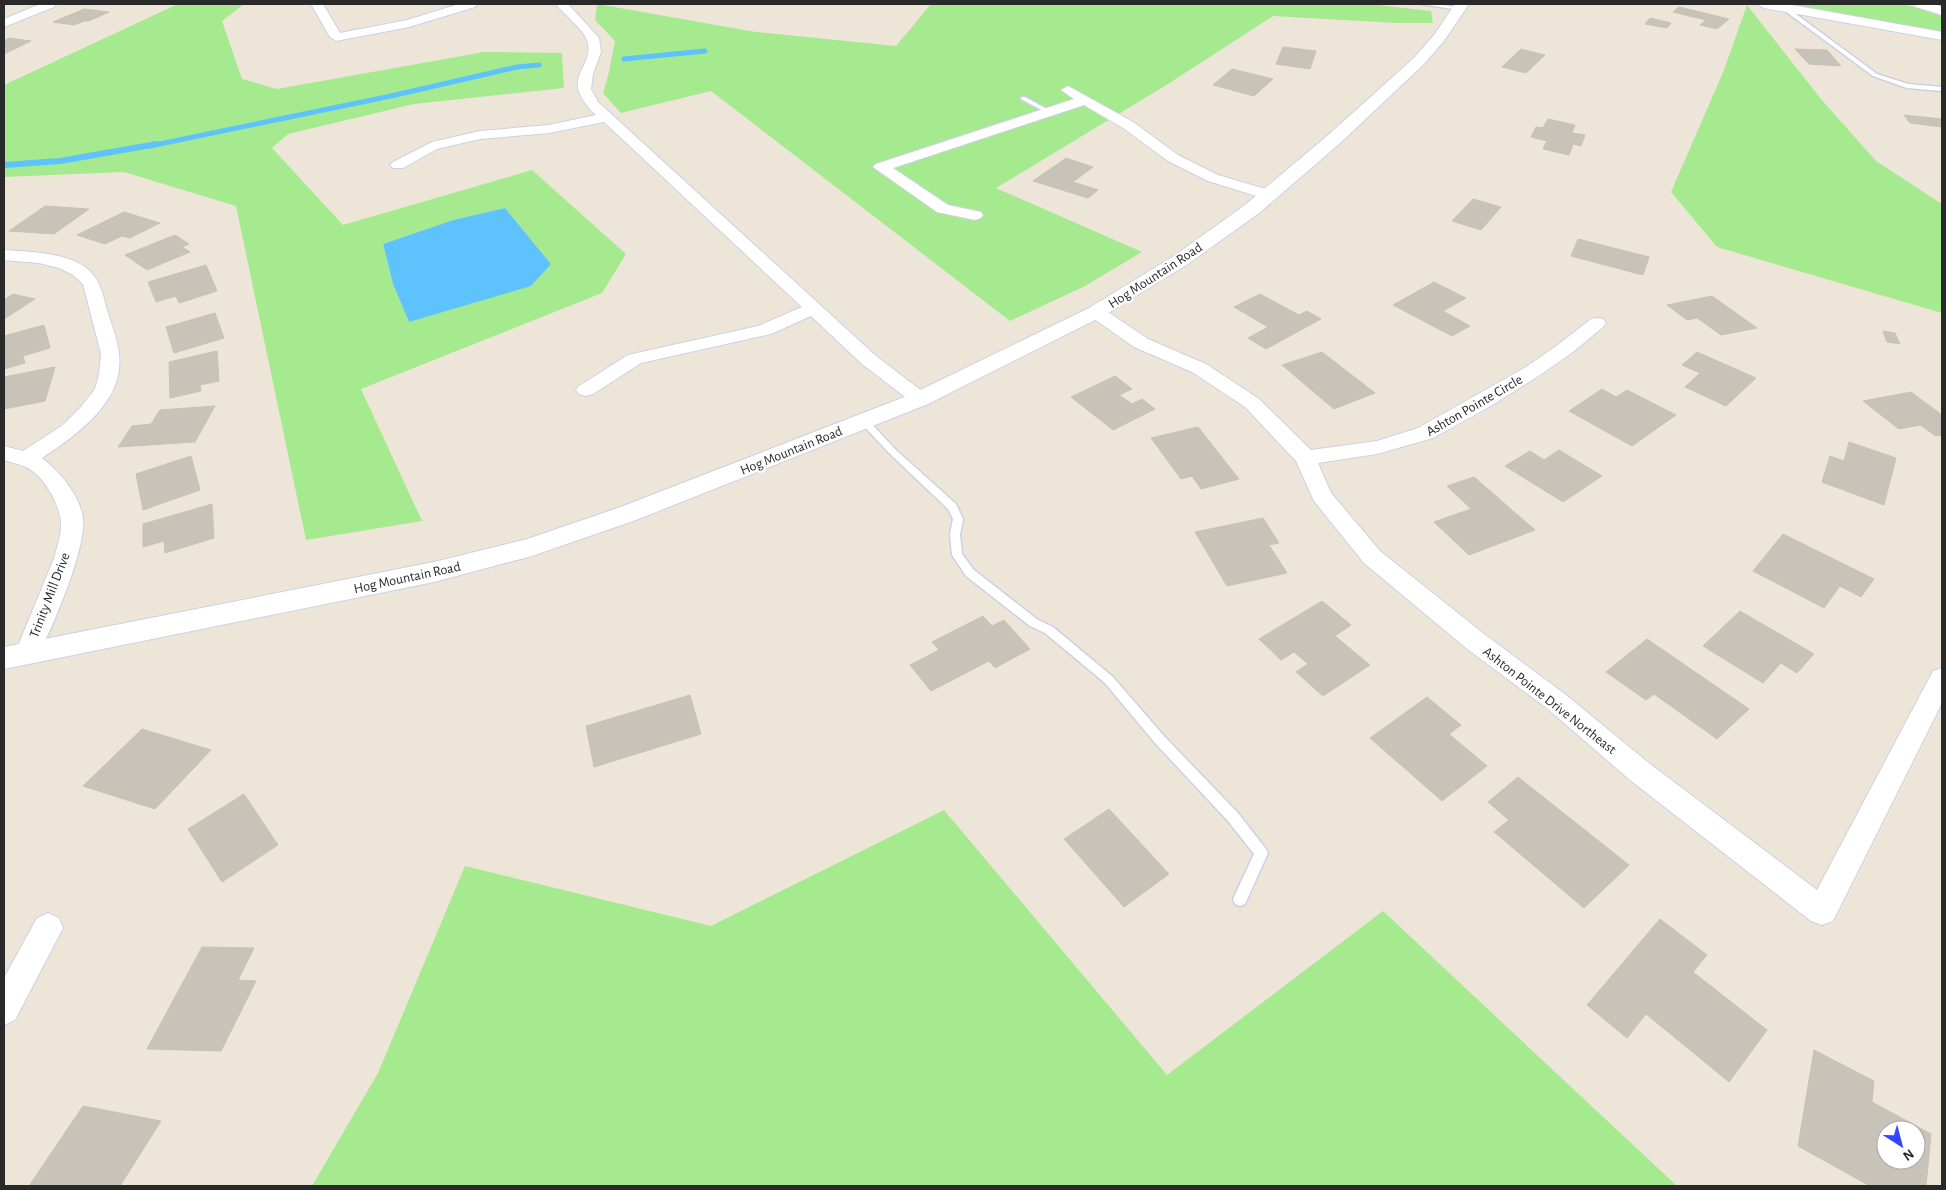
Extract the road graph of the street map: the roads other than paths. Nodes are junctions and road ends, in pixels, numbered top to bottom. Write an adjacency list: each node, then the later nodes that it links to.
1 (50, 4): 11 (street)
2 (317, 4): 3 (street)
3 (471, 4)
4 (562, 4): 18 (street)
5 (1424, 4): 8 (lane)
6 (1764, 4): 9 (street)
7 (1922, 4): 10 (street)
8 (1461, 6): 20 (street, Hog Mountain Road)
9 (1783, 7): 12 (street); 13 (lane)
10 (1942, 11)
11 (4, 24)
12 (1942, 36)
13 (1942, 89)
14 (1068, 90): 16 (street)
15 (1023, 98): 17 (lane)
16 (1086, 100): 17 (street); 20 (street)
17 (1050, 112): 21 (street)
18 (605, 117): 19 (street); 23 (street)
19 (398, 165)
20 (1269, 195): 24 (street, Hog Mountain Road)
21 (975, 215)
22 (4, 255): 29 (street)
23 (814, 309): 26 (street); 27 (street)
24 (1096, 312): 27 (street, Hog Mountain Road); 30 (street, Ashton Pointe Drive Northeast)
25 (1597, 324): 30 (street, Ashton Pointe Circle)
26 (586, 390)
27 (920, 399): 28 (street, Hog Mountain Road)
28 (864, 421): 31 (street, Hog Mountain Road); 33 (lane)
29 (14, 456): 31 (street, Trinity Mill Drive)
30 (1306, 458): 32 (street, Ashton Pointe Drive Northeast)
31 (16, 655)
32 (1942, 678)
33 (1240, 899)
34 (48, 928): 35 (street)
35 (4, 1009)

